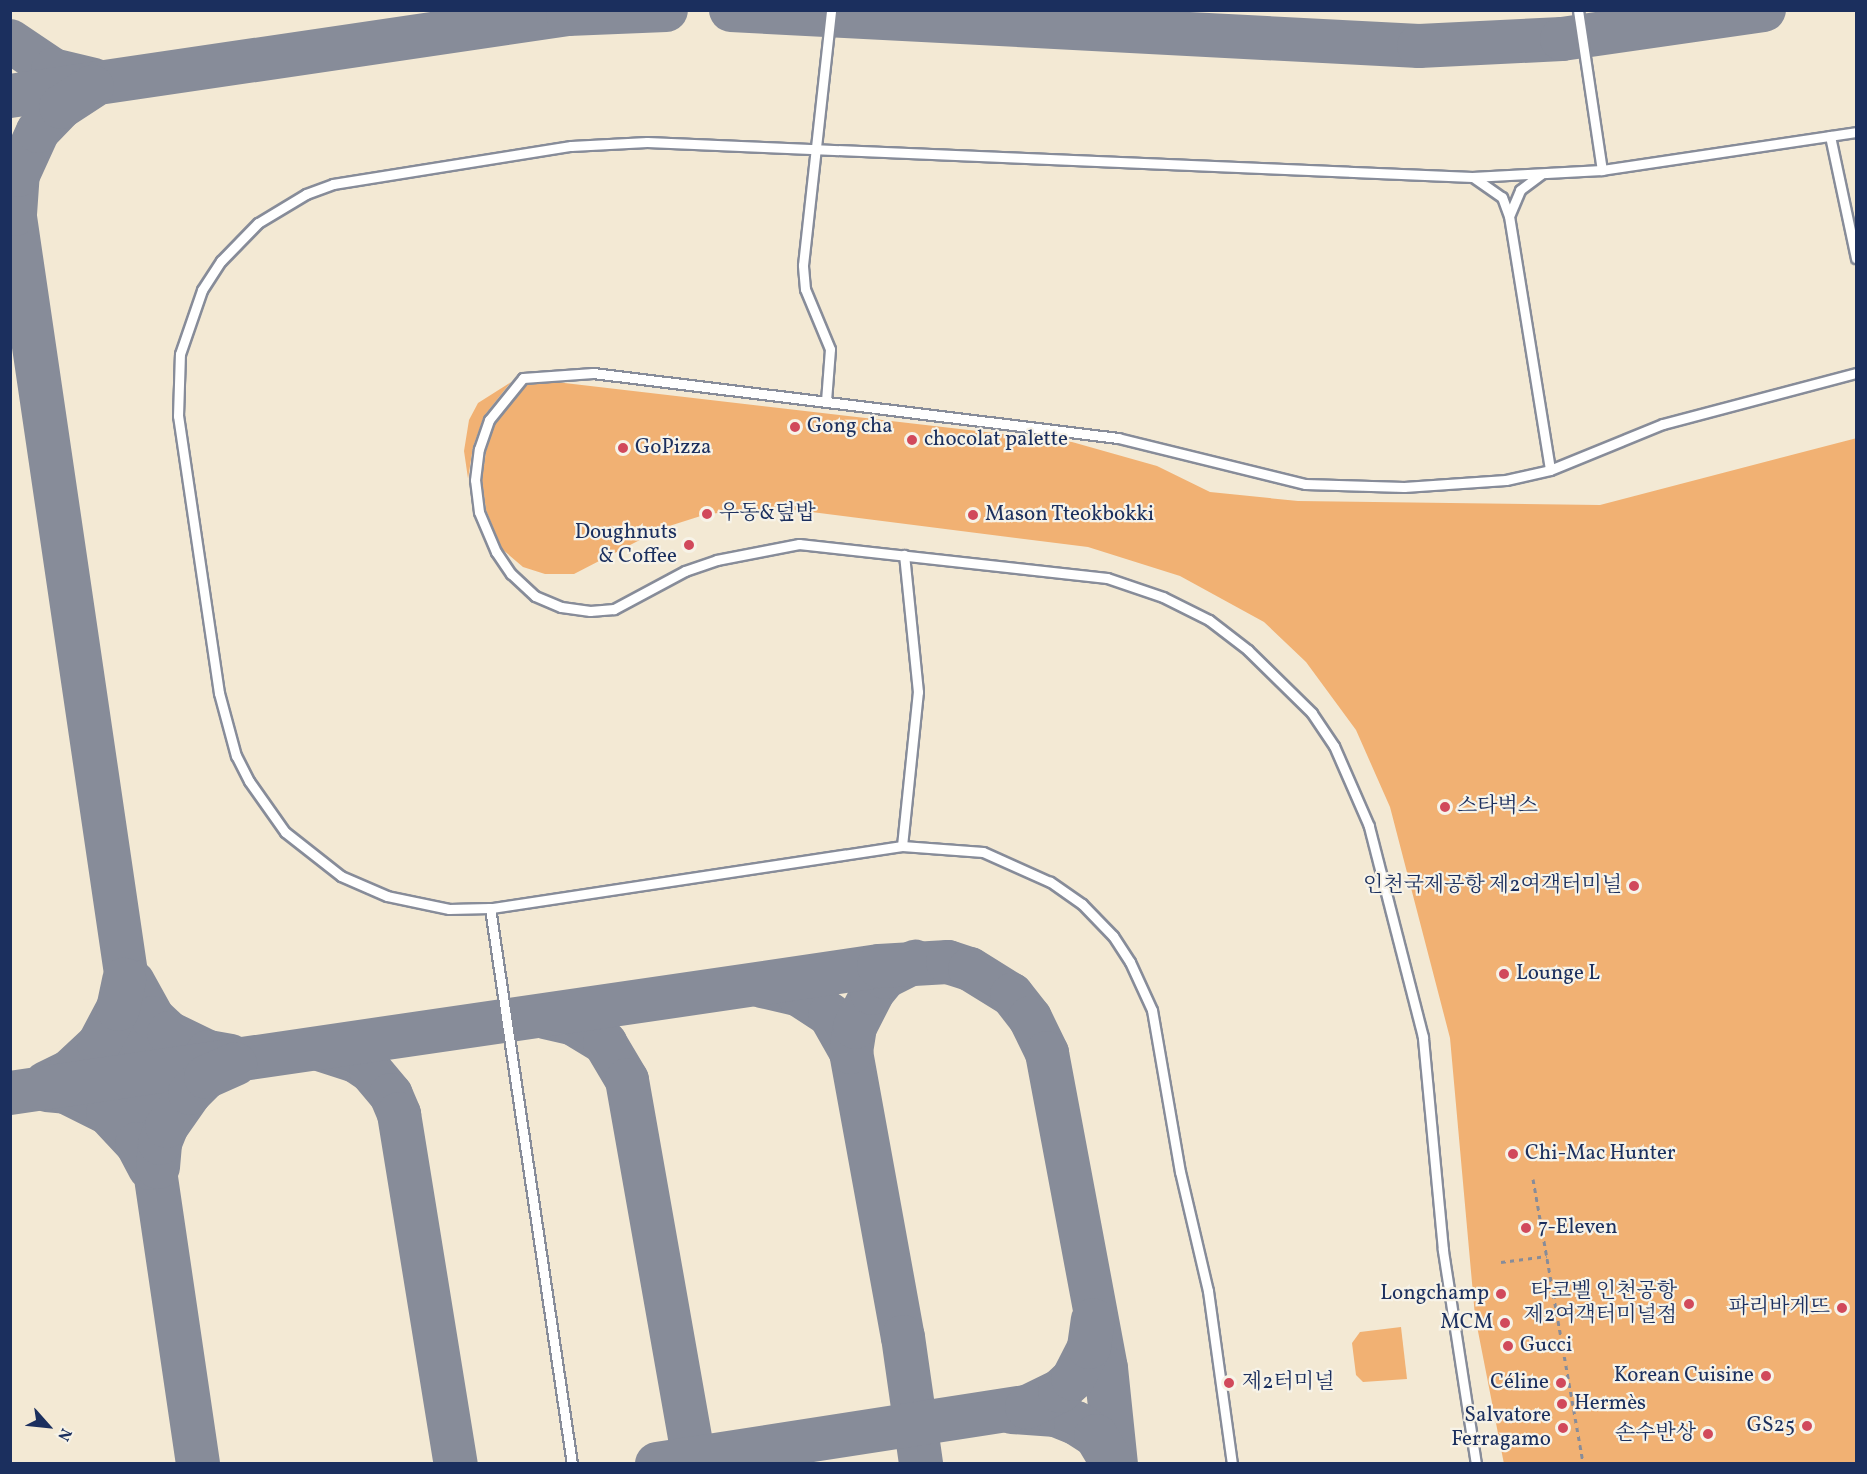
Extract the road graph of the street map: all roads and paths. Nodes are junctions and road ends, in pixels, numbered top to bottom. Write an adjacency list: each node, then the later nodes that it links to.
1 (831, 10): 5 (lane)
2 (1578, 10): 6 (lane)
3 (1857, 132): 4 (lane)
4 (1830, 136): 6 (lane); 10 (lane)
5 (815, 150): 8 (lane); 12 (lane); 16 (lane)
6 (1602, 170): 7 (lane)
7 (1542, 174): 8 (lane); 9 (lane)
8 (1472, 177): 9 (lane)
9 (1509, 216): 13 (lane)
10 (1857, 258)
11 (1857, 373): 13 (lane)
12 (826, 401): 13 (lane); 14 (lane)
13 (1550, 470)
14 (904, 555): 15 (lane); 22 (lane)
15 (902, 846): 16 (lane); 21 (lane)
16 (490, 908): 20 (lane)
17 (1533, 1179): 18 (path)
18 (1547, 1256): 19 (path); 23 (path)
19 (1501, 1262)
20 (572, 1464)
21 (1232, 1464)
22 (1476, 1464)
23 (1583, 1464)

